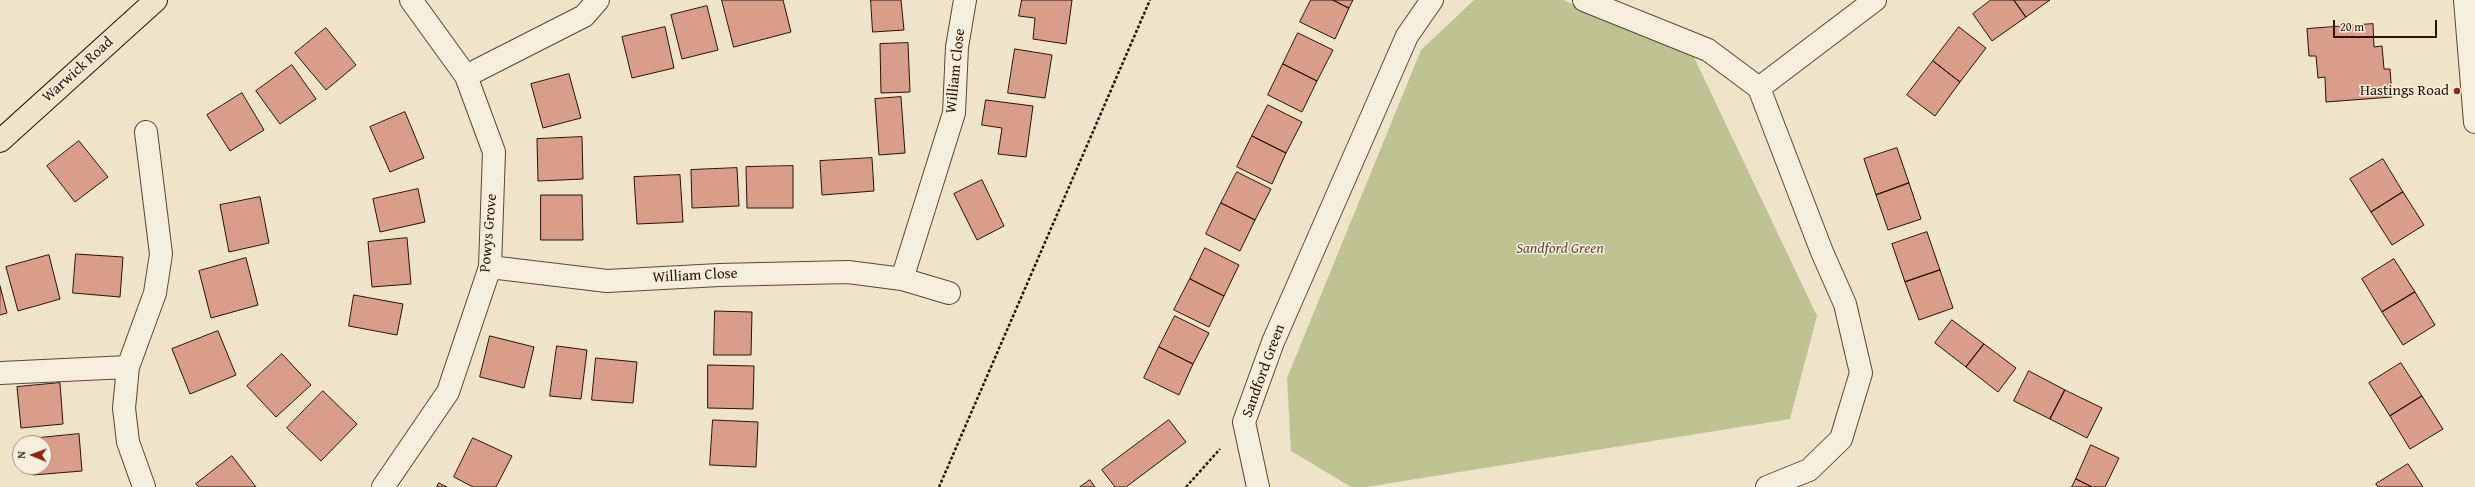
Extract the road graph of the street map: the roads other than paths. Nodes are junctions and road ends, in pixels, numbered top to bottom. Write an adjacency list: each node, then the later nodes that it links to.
1 (156, 0): 13 (main road, Warwick Road)
2 (411, 0): 9 (street, Powys Grove)
3 (598, 0): 9 (street)
4 (965, 0): 15 (street, William Close)
5 (1432, 0): 21 (street, Sandford Green)
6 (1584, 0): 10 (street)
7 (1875, 0): 10 (street)
8 (2465, 0): 11 (street)
9 (466, 76): 14 (street, Powys Grove)
10 (1759, 88): 22 (street)
11 (2475, 122)
12 (146, 132): 17 (street)
13 (0, 141)
14 (490, 267): 15 (street, William Close); 20 (street, Powys Grove)
15 (902, 279): 16 (street, William Close)
16 (949, 293)
17 (128, 367): 18 (street); 19 (street)
18 (0, 373)
19 (144, 487)
20 (382, 487)
21 (1258, 487)
22 (1767, 487)

